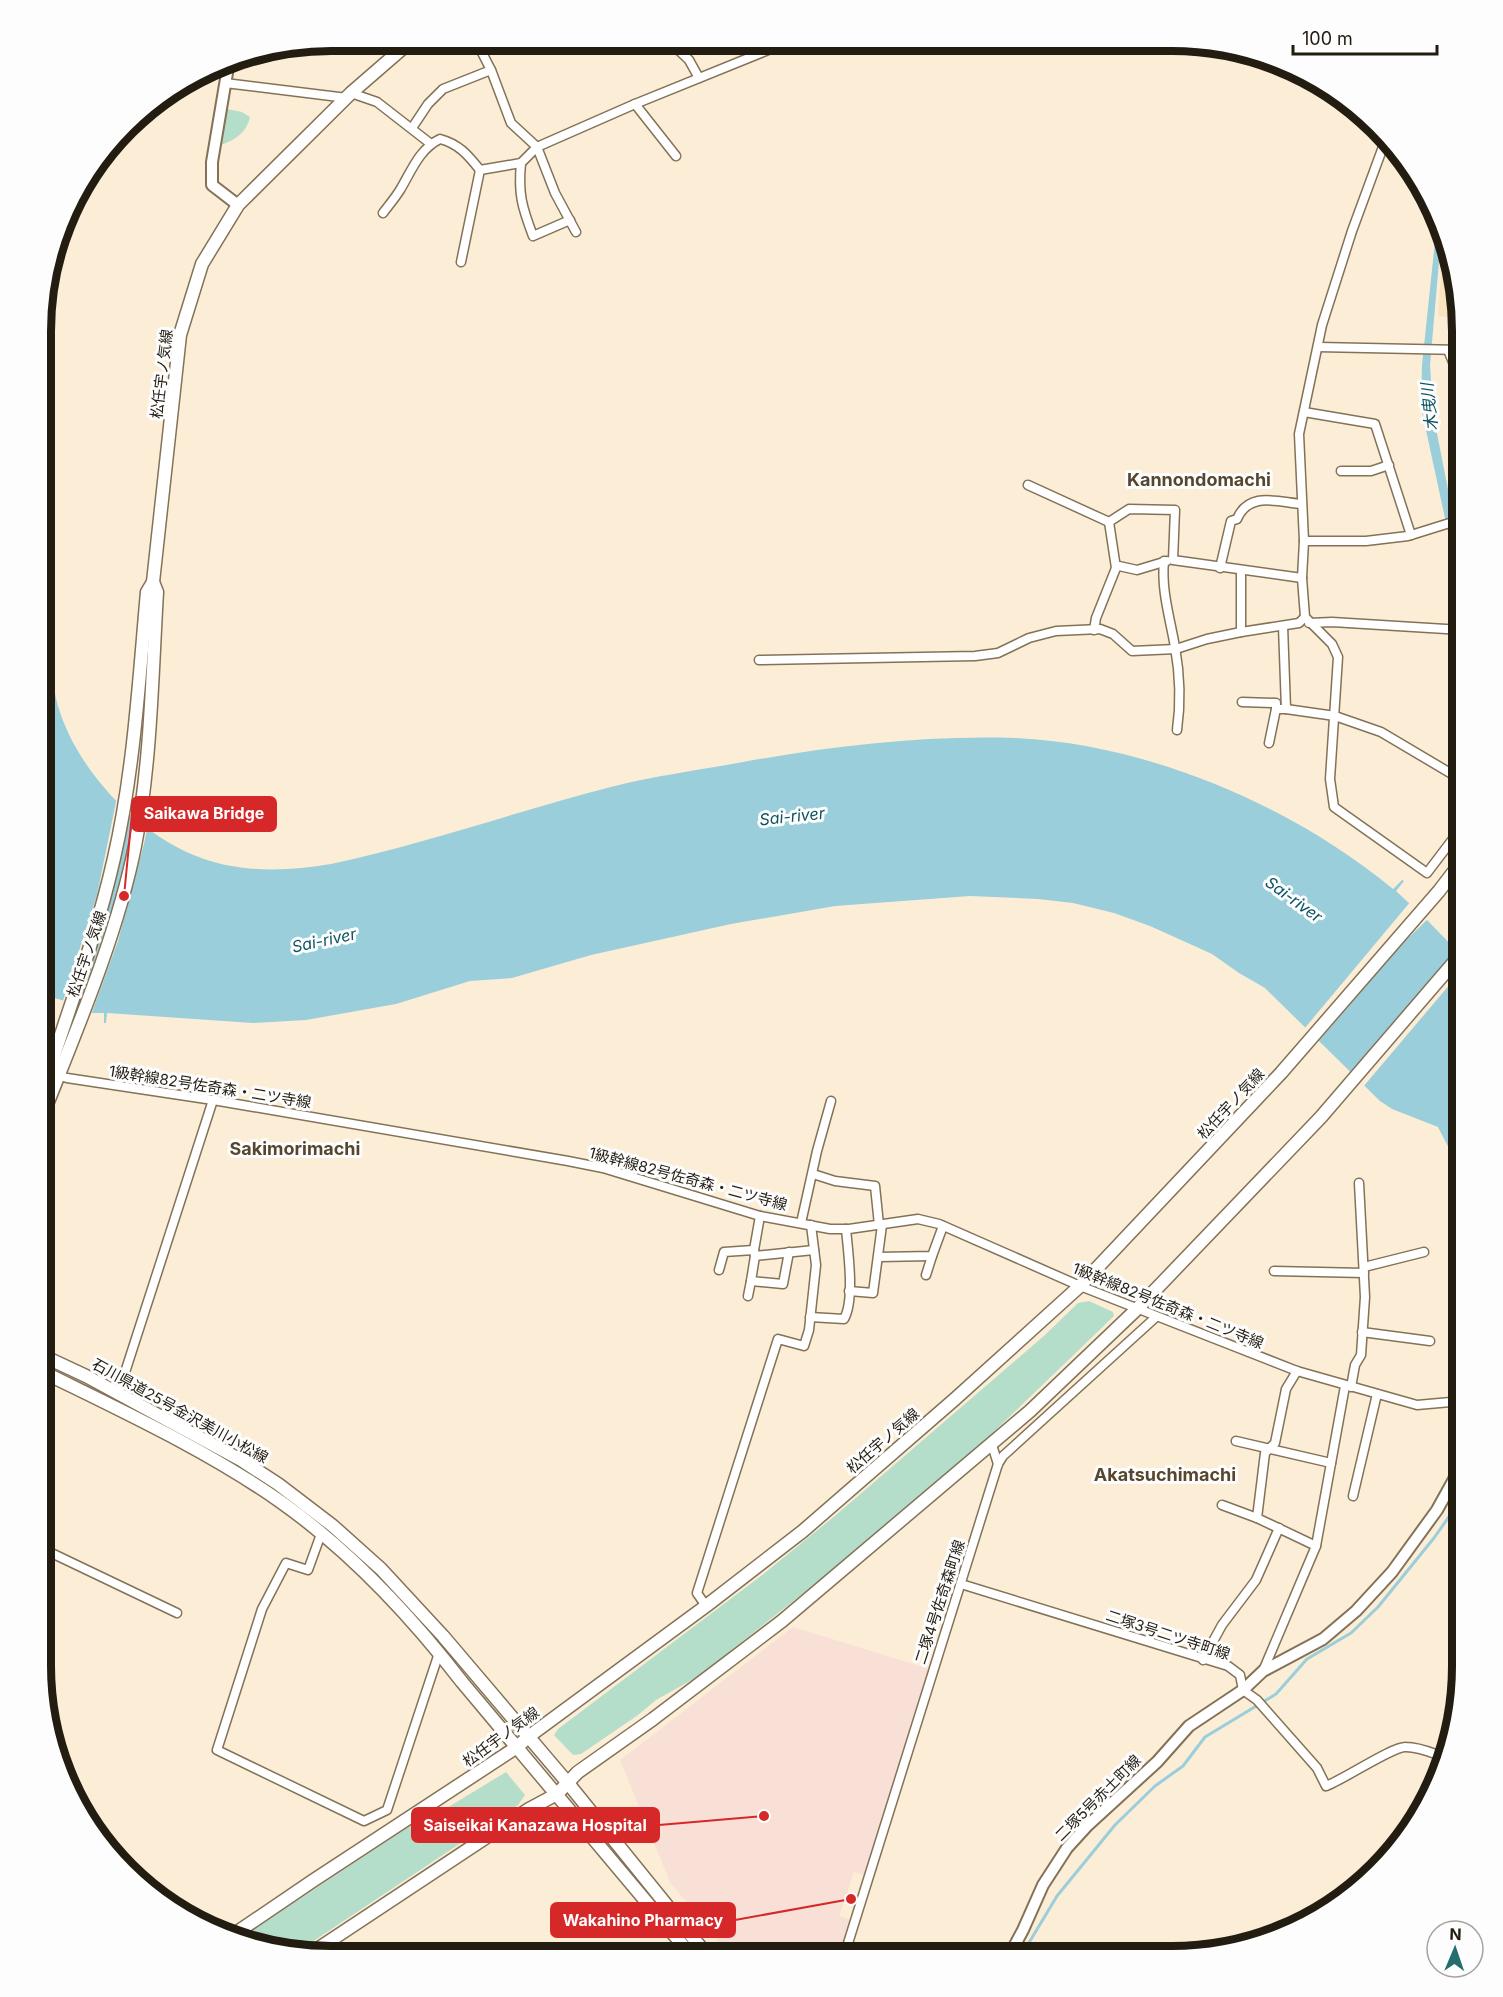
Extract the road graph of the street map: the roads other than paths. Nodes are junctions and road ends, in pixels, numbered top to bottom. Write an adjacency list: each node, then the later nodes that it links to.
1 (400, 51): 9 (main road, 松任宇ノ気線)
2 (481, 51): 5 (street)
3 (679, 51): 7 (street)
4 (766, 51): 7 (street)
5 (490, 70): 11 (street); 13 (street)
6 (227, 71): 8 (street)
7 (699, 78): 10 (street)
8 (225, 83): 9 (street); 18 (street)
9 (349, 96): 11 (street); 18 (main road, 松任宇ノ気線)
10 (635, 104): 13 (street); 15 (street)
11 (412, 128): 12 (street)
12 (431, 144): 17 (street); 19 (street)
13 (537, 147): 16 (street); 20 (street)
14 (1383, 147): 23 (street)
15 (676, 156)
16 (521, 163): 17 (street); 20 (street)
17 (480, 170): 22 (street)
18 (238, 205): 41 (main road, 松任宇ノ気線)
19 (383, 213)
20 (570, 220): 21 (street)
21 (576, 232)
22 (461, 262)
23 (1318, 347): 24 (street); 27 (street)
24 (1448, 350): 25 (street); 26 (street)
25 (1452, 350)
26 (1452, 360)
27 (1304, 412): 28 (street); 31 (street)
28 (1389, 465): 29 (street); 34 (street)
29 (1341, 471)
30 (1028, 485): 32 (street)
31 (1302, 504): 35 (street); 38 (street)
32 (1109, 522): 36 (street); 37 (street)
33 (1452, 522): 34 (street)
34 (1412, 535): 35 (street)
35 (1304, 542): 40 (street)
36 (1168, 561): 37 (street); 38 (street); 47 (street)
37 (1116, 568): 45 (street)
38 (1220, 568): 39 (street)
39 (1241, 570): 40 (street); 46 (street)
40 (1302, 578): 42 (street)
41 (153, 582): 59 (main road, 松任宇ノ気線); 60 (main road, 松任宇ノ気線)
42 (1307, 620): 43 (street); 44 (street); 52 (street)
43 (1283, 626): 46 (street); 51 (street)
44 (1452, 629)
45 (1094, 630): 47 (street); 48 (street)
46 (1241, 632): 47 (street)
47 (1176, 649): 53 (street)
48 (759, 660)
49 (1242, 702): 50 (street)
50 (1276, 709): 51 (street); 54 (street)
51 (1286, 709): 52 (street)
52 (1335, 716): 55 (street); 56 (street)
53 (1177, 730)
54 (1269, 743)
55 (1452, 774)
56 (1452, 840)
57 (1452, 874): 83 (main road, 松任宇ノ気線)
58 (1452, 965): 86 (main road)
59 (51, 1065)
60 (51, 1069)
61 (51, 1072): 62 (street, 1級幹線82号佐奇森・二ツ寺線)
62 (213, 1100): 66 (street, 1級幹線82号佐奇森・二ツ寺線); 95 (street)
63 (831, 1101): 64 (street)
64 (813, 1174): 67 (street); 69 (street)
65 (1359, 1184): 79 (street)
66 (760, 1216): 67 (street, 1級幹線82号佐奇森・二ツ寺線); 75 (street)
67 (801, 1223): 68 (street, 1級幹線82号佐奇森・二ツ寺線)
68 (811, 1225): 71 (street, 1級幹線82号佐奇森・二ツ寺線); 72 (street)
69 (880, 1225): 70 (street, 1級幹線82号佐奇森・二ツ寺線); 71 (street, 1級幹線82号佐奇森・二ツ寺線); 77 (street)
70 (943, 1226): 76 (street); 83 (street, 1級幹線82号佐奇森・二ツ寺線)
71 (846, 1229): 84 (street)
72 (814, 1250): 73 (street); 87 (street)
73 (789, 1252): 75 (street); 82 (street)
74 (1424, 1252): 79 (street)
75 (755, 1253): 78 (street); 82 (street)
76 (932, 1256): 77 (street); 81 (street)
77 (879, 1257): 84 (street)
78 (719, 1270)
79 (1364, 1270): 80 (street); 89 (street)
80 (1274, 1271)
81 (927, 1275)
82 (751, 1281): 85 (street)
83 (1080, 1286): 86 (street, 1級幹線82号佐奇森・二ツ寺線); 112 (main road, 松任宇ノ気線)
84 (849, 1291): 87 (street)
85 (748, 1296)
86 (1137, 1309): 88 (street, 1級幹線82号佐奇森・二ツ寺線); 99 (main road)
87 (810, 1317): 112 (street)
88 (1156, 1317): 92 (street, 1級幹線82号佐奇森・二ツ寺線); 102 (street, 二塚4号佐奇森町線)
89 (1362, 1332): 90 (street); 94 (street)
90 (1430, 1341)
91 (51, 1359): 95 (main road, 石川県道25号金沢美川小松線)
92 (1297, 1371): 94 (street, 1級幹線82号佐奇森・二ツ寺線); 100 (street)
93 (51, 1376): 108 (main road, 石川県道25号金沢美川小松線)
94 (1348, 1386): 96 (street, 1級幹線82号佐奇森・二ツ寺線); 101 (street)
95 (118, 1394): 118 (main road, 石川県道25号金沢美川小松線)
96 (1377, 1394): 97 (street, 1級幹線82号佐奇森・二ツ寺線); 104 (street)
97 (1452, 1402)
98 (1236, 1441): 100 (street)
99 (992, 1445): 102 (street); 121 (main road)
100 (1270, 1449): 101 (street); 106 (street)
101 (1332, 1463): 109 (street)
102 (998, 1464): 111 (street, 二塚4号佐奇森町線)
103 (1452, 1482): 116 (street, 二塚5号赤土町線)
104 (1353, 1496)
105 (1222, 1505): 106 (street)
106 (1257, 1518): 107 (street)
107 (1279, 1528): 109 (street); 115 (street)
108 (321, 1534): 114 (main road, 石川県道25号金沢美川小松線); 114 (street)
109 (1316, 1546): 116 (street)
110 (51, 1553): 113 (street)
111 (961, 1584): 115 (street, 二塚3号二ツ寺町線); 127 (street, 二塚4号佐奇森町線)
112 (706, 1606): 118 (main road, 松任宇ノ気線)
113 (177, 1613)
114 (439, 1653): 119 (main road, 石川県道25号金沢美川小松線)
115 (1203, 1660): 117 (street, 二塚3号二ツ寺町線)
116 (1263, 1671): 117 (street, 二塚5号赤土町線)
117 (1243, 1690): 120 (street, 二塚3号二ツ寺町線); 128 (street, 二塚5号赤土町線)
118 (528, 1737): 119 (main road, 松任宇ノ気線); 121 (main road, 石川県道25号金沢美川小松線)
119 (517, 1748): 122 (main road, 石川県道25号金沢美川小松線); 123 (main road, 松任宇ノ気線)
120 (1437, 1755)
121 (567, 1782): 122 (main road); 126 (main road, 石川県道25号金沢美川小松線)
122 (557, 1794): 124 (main road); 125 (main road, 石川県道25号金沢美川小松線)
123 (240, 1930)
124 (323, 1946)
125 (684, 1946)
126 (700, 1946)
127 (847, 1946)
128 (1014, 1946)

